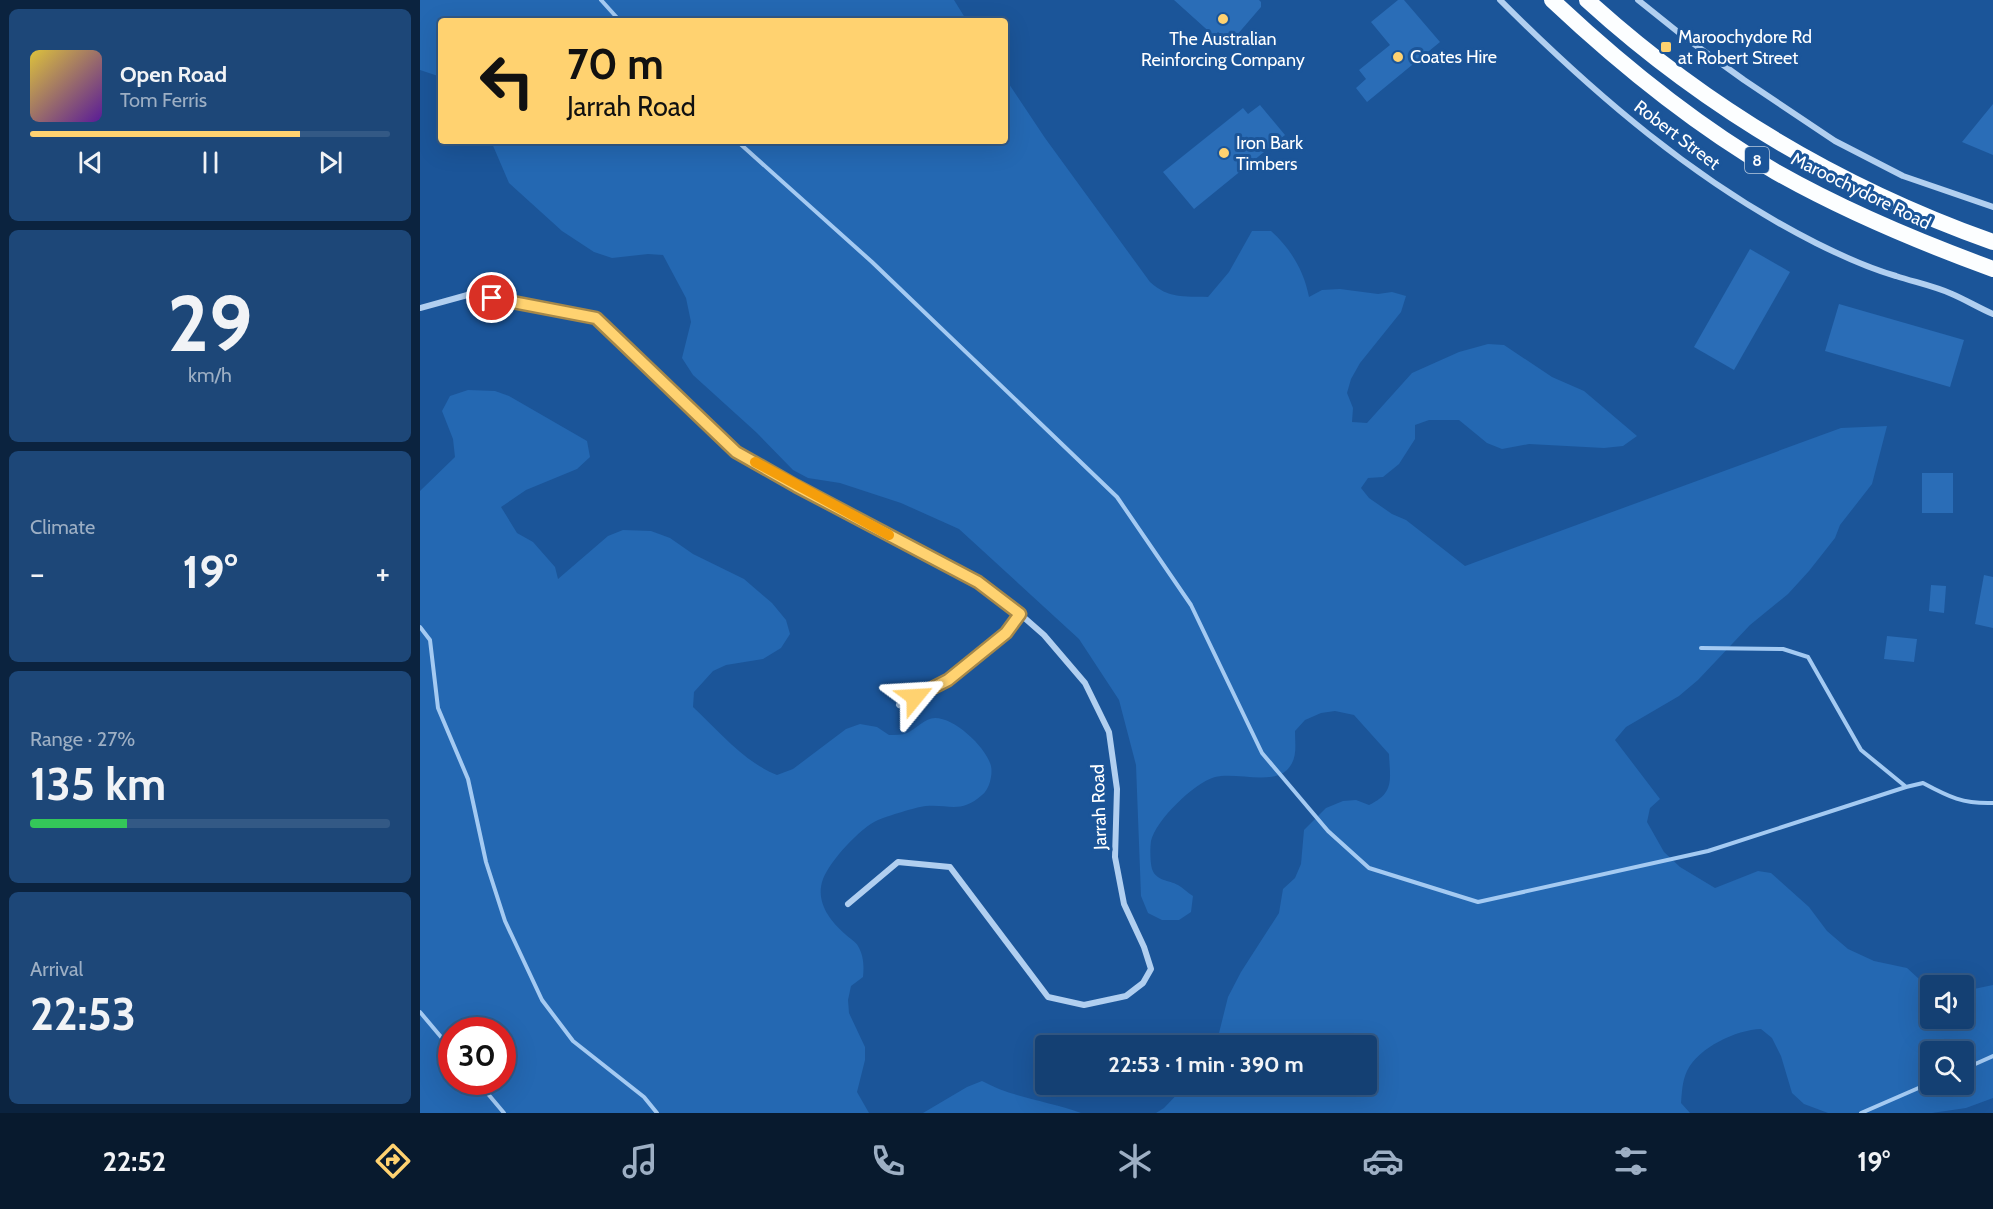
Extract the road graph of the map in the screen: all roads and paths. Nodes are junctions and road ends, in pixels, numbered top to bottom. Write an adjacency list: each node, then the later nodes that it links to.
1 (1500, 0): 9 (street, Robert Street)
2 (1552, 0): 7 (highway, Maroochydore Road / 8)
3 (1587, 0): 6 (highway, Maroochydore Road / 8)
4 (1638, 0): 5 (street)
5 (1993, 207)
6 (1993, 243)
7 (1993, 269)
8 (420, 308): 10 (street, Jarrah Road)
9 (1993, 314)
10 (1020, 614): 11 (street); 12 (street, Jarrah Road)
11 (899, 705)
12 (848, 904)

